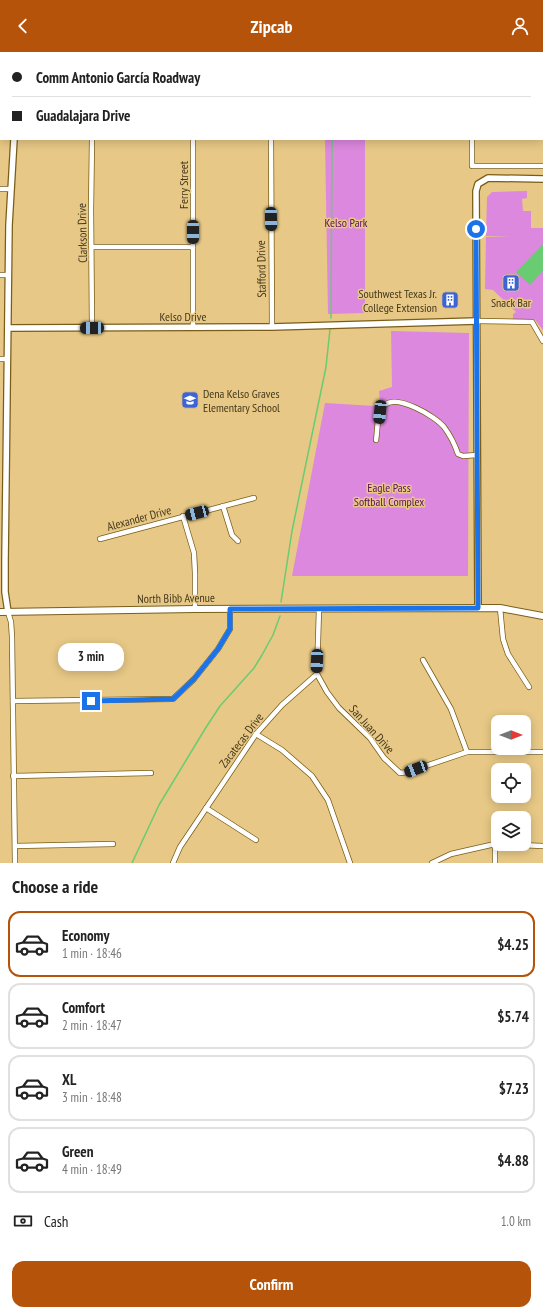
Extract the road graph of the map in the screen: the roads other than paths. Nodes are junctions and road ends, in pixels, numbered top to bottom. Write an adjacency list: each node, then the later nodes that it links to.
1 (14, 140): 9 (street)
2 (92, 140): 10 (street, Clarkson Drive)
3 (193, 140): 11 (street, Ferry Street)
4 (271, 140): 16 (street, Stafford Drive)
5 (472, 140): 6 (street)
6 (543, 166)
7 (543, 178): 14 (street)
8 (0, 189): 9 (street)
9 (11, 189): 13 (street)
10 (92, 247): 11 (street); 18 (street, Clarkson Drive)
11 (193, 247): 15 (street, Ferry Street)
12 (0, 275): 13 (street)
13 (8, 275): 17 (street)
14 (477, 321): 16 (street, Kelso Drive); 19 (street); 23 (street)
15 (193, 327): 16 (street, Kelso Drive); 18 (street, Kelso Drive)
16 (272, 327)
17 (8, 328): 18 (street, Kelso Drive); 21 (street)
18 (92, 328)
19 (543, 340)
20 (0, 359): 21 (street)
21 (8, 359): 35 (street)
22 (376, 440): 23 (street)
23 (477, 455): 29 (street)
24 (254, 498): 25 (street, Alexander Drive)
25 (224, 506): 26 (street, Alexander Drive); 28 (street)
26 (184, 516): 27 (street, Alexander Drive); 31 (street)
27 (100, 539)
28 (238, 540)
29 (478, 608): 30 (main road, North Bibb Avenue); 33 (main road, North Bibb Avenue)
30 (500, 608): 36 (main road, North Bibb Avenue); 39 (street)
31 (195, 609): 32 (main road, North Bibb Avenue); 35 (main road, North Bibb Avenue)
32 (230, 609): 33 (main road, North Bibb Avenue); 40 (street)
33 (319, 609): 38 (street)
34 (0, 612): 35 (main road, North Bibb Avenue)
35 (8, 612): 40 (street)
36 (543, 616)
37 (423, 660): 42 (street)
38 (317, 674): 41 (street, Zacatecas Drive); 42 (street, San Juan Drive)
39 (529, 687)
40 (13, 701): 45 (street)
41 (256, 734): 46 (street, Zacatecas Drive); 56 (street)
42 (467, 752): 43 (street, San Juan Drive)
43 (543, 752)
44 (152, 773): 45 (street)
45 (14, 776): 50 (street)
46 (206, 808): 47 (street); 55 (street, Zacatecas Drive)
47 (256, 840)
48 (113, 844): 50 (street)
49 (491, 845): 57 (street)
50 (15, 846): 54 (street)
51 (531, 846): 52 (street)
52 (543, 846)
53 (495, 851): 58 (street)
54 (15, 863)
55 (173, 863)
56 (350, 863)
57 (432, 863)
58 (495, 863)

